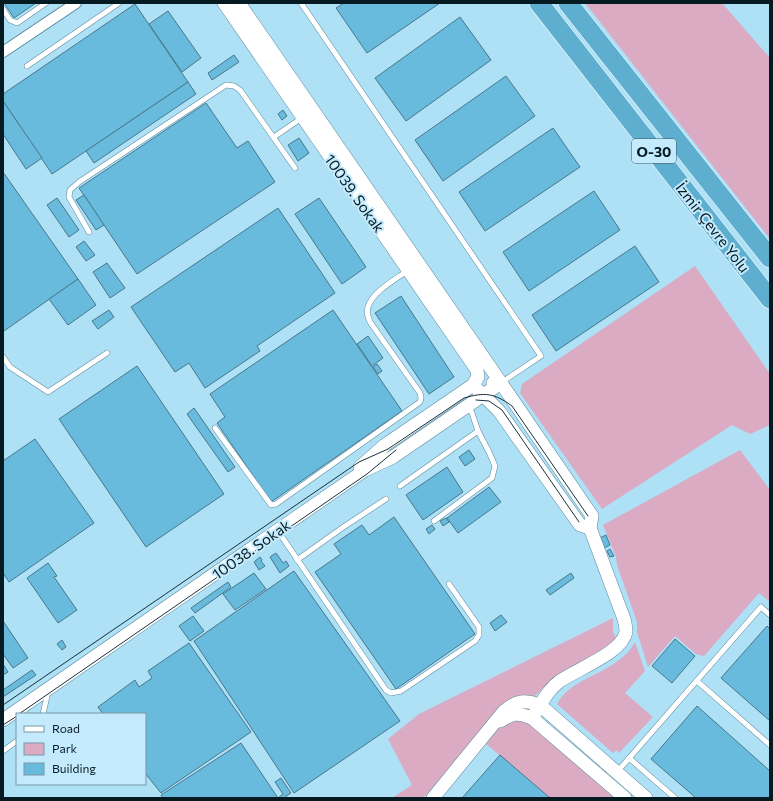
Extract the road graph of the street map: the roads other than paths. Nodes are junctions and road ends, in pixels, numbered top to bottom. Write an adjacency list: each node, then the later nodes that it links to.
1 (46, 3): 9 (lane)
2 (76, 3): 10 (street)
3 (119, 3): 11 (lane)
4 (224, 3): 12 (street, 10039. Sokak)
5 (239, 3): 21 (street, 10039. Sokak)
6 (301, 3): 21 (lane)
7 (538, 3): 18 (highway, İzmir Çevre Yolu / O-30)
8 (568, 3): 16 (highway, İzmir Çevre Yolu / O-30)
9 (3, 9)
10 (3, 52)
11 (27, 66)
12 (303, 117): 13 (lane); 17 (street, 10039. Sokak)
13 (274, 137): 14 (lane); 15 (lane)
14 (295, 168)
15 (89, 232)
16 (770, 258)
17 (408, 270): 22 (street, 10039. Sokak); 25 (lane)
18 (770, 299)
19 (108, 353): 20 (lane)
20 (3, 357)
21 (501, 383): 22 (street); 23 (street, 10038. Sokak); 30 (street, 10039. Sokak)
22 (473, 385): 23 (street); 38 (street, 10038. Sokak)
23 (482, 395): 24 (street, 10038. Sokak); 30 (street)
24 (468, 406): 26 (lane); 31 (street, 10038. Sokak)
25 (215, 428)
26 (478, 431): 27 (lane); 29 (lane)
27 (400, 486)
28 (386, 499): 32 (lane)
29 (434, 521)
30 (590, 528): 37 (street, 10039. Sokak)
31 (278, 530): 32 (lane); 36 (street, 10038. Sokak)
32 (297, 560): 33 (lane)
33 (449, 584)
34 (770, 615): 35 (lane)
35 (697, 681): 44 (lane); 46 (lane)
36 (48, 688): 39 (lane); 41 (street, 10038. Sokak)
37 (540, 705): 40 (street); 42 (street); 47 (street)
38 (3, 710)
39 (43, 713)
40 (532, 718): 42 (street); 48 (street)
41 (3, 720)
42 (495, 724): 49 (street)
43 (16, 742): 45 (lane)
44 (770, 745)
45 (3, 751)
46 (629, 758): 47 (lane); 51 (lane)
47 (617, 773): 48 (street)
48 (628, 795): 50 (street)
49 (435, 798)
50 (646, 798)
51 (675, 798)

